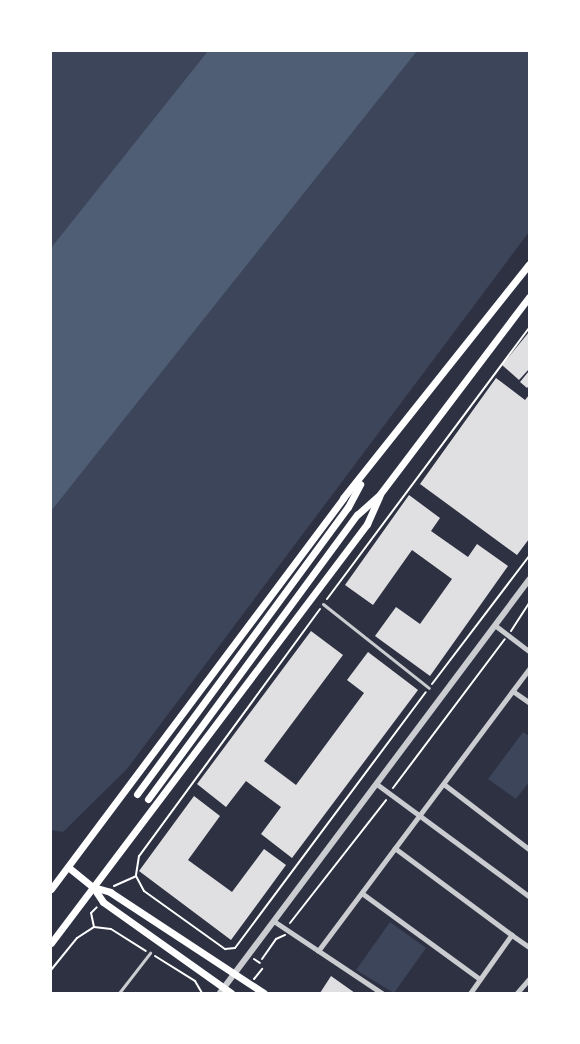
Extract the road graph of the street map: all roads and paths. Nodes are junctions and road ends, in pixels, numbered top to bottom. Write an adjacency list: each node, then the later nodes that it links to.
1 (529, 264): 3 (main road)
2 (529, 298): 4 (main road)
3 (364, 477): 20 (main road); 26 (main road)
4 (380, 494): 21 (main road); 28 (main road)
5 (529, 556): 14 (path)
6 (529, 580): 9 (street)
7 (529, 603): 10 (path)
8 (323, 604): 14 (street)
9 (495, 625): 12 (street); 17 (street)
10 (513, 629)
11 (502, 643): 18 (path)
12 (529, 652)
13 (529, 669): 15 (street)
14 (429, 688): 27 (path)
15 (513, 690): 16 (street); 19 (street)
16 (529, 702)
17 (377, 784): 23 (street); 33 (street)
18 (394, 784)
19 (444, 784): 23 (street); 25 (street)
20 (138, 794)
21 (148, 799)
22 (386, 800): 34 (path)
23 (420, 816): 24 (street); 31 (street)
24 (395, 848): 30 (street); 35 (street)
25 (529, 849)
26 (68, 867): 28 (main road); 29 (main road)
27 (118, 881)
28 (93, 887): 37 (main road); 43 (main road); 47 (main road)
29 (51, 889)
30 (362, 893): 39 (street); 44 (street)
31 (529, 896)
32 (91, 913): 42 (path)
33 (274, 921): 39 (street); 43 (street)
34 (291, 926)
35 (512, 935): 38 (street); 44 (street)
36 (283, 938): 41 (path)
37 (51, 943)
38 (529, 947)
39 (318, 951): 52 (street)
40 (150, 953): 48 (street)
41 (262, 959)
42 (51, 970)
43 (234, 975): 47 (street); 51 (main road)
44 (480, 979): 53 (street)
45 (529, 979): 54 (street)
46 (197, 984): 49 (path)
47 (222, 990): 50 (main road)
48 (119, 993)
49 (202, 993)
50 (231, 993)
51 (264, 993)
52 (382, 993)
53 (471, 993)
54 (517, 993)

